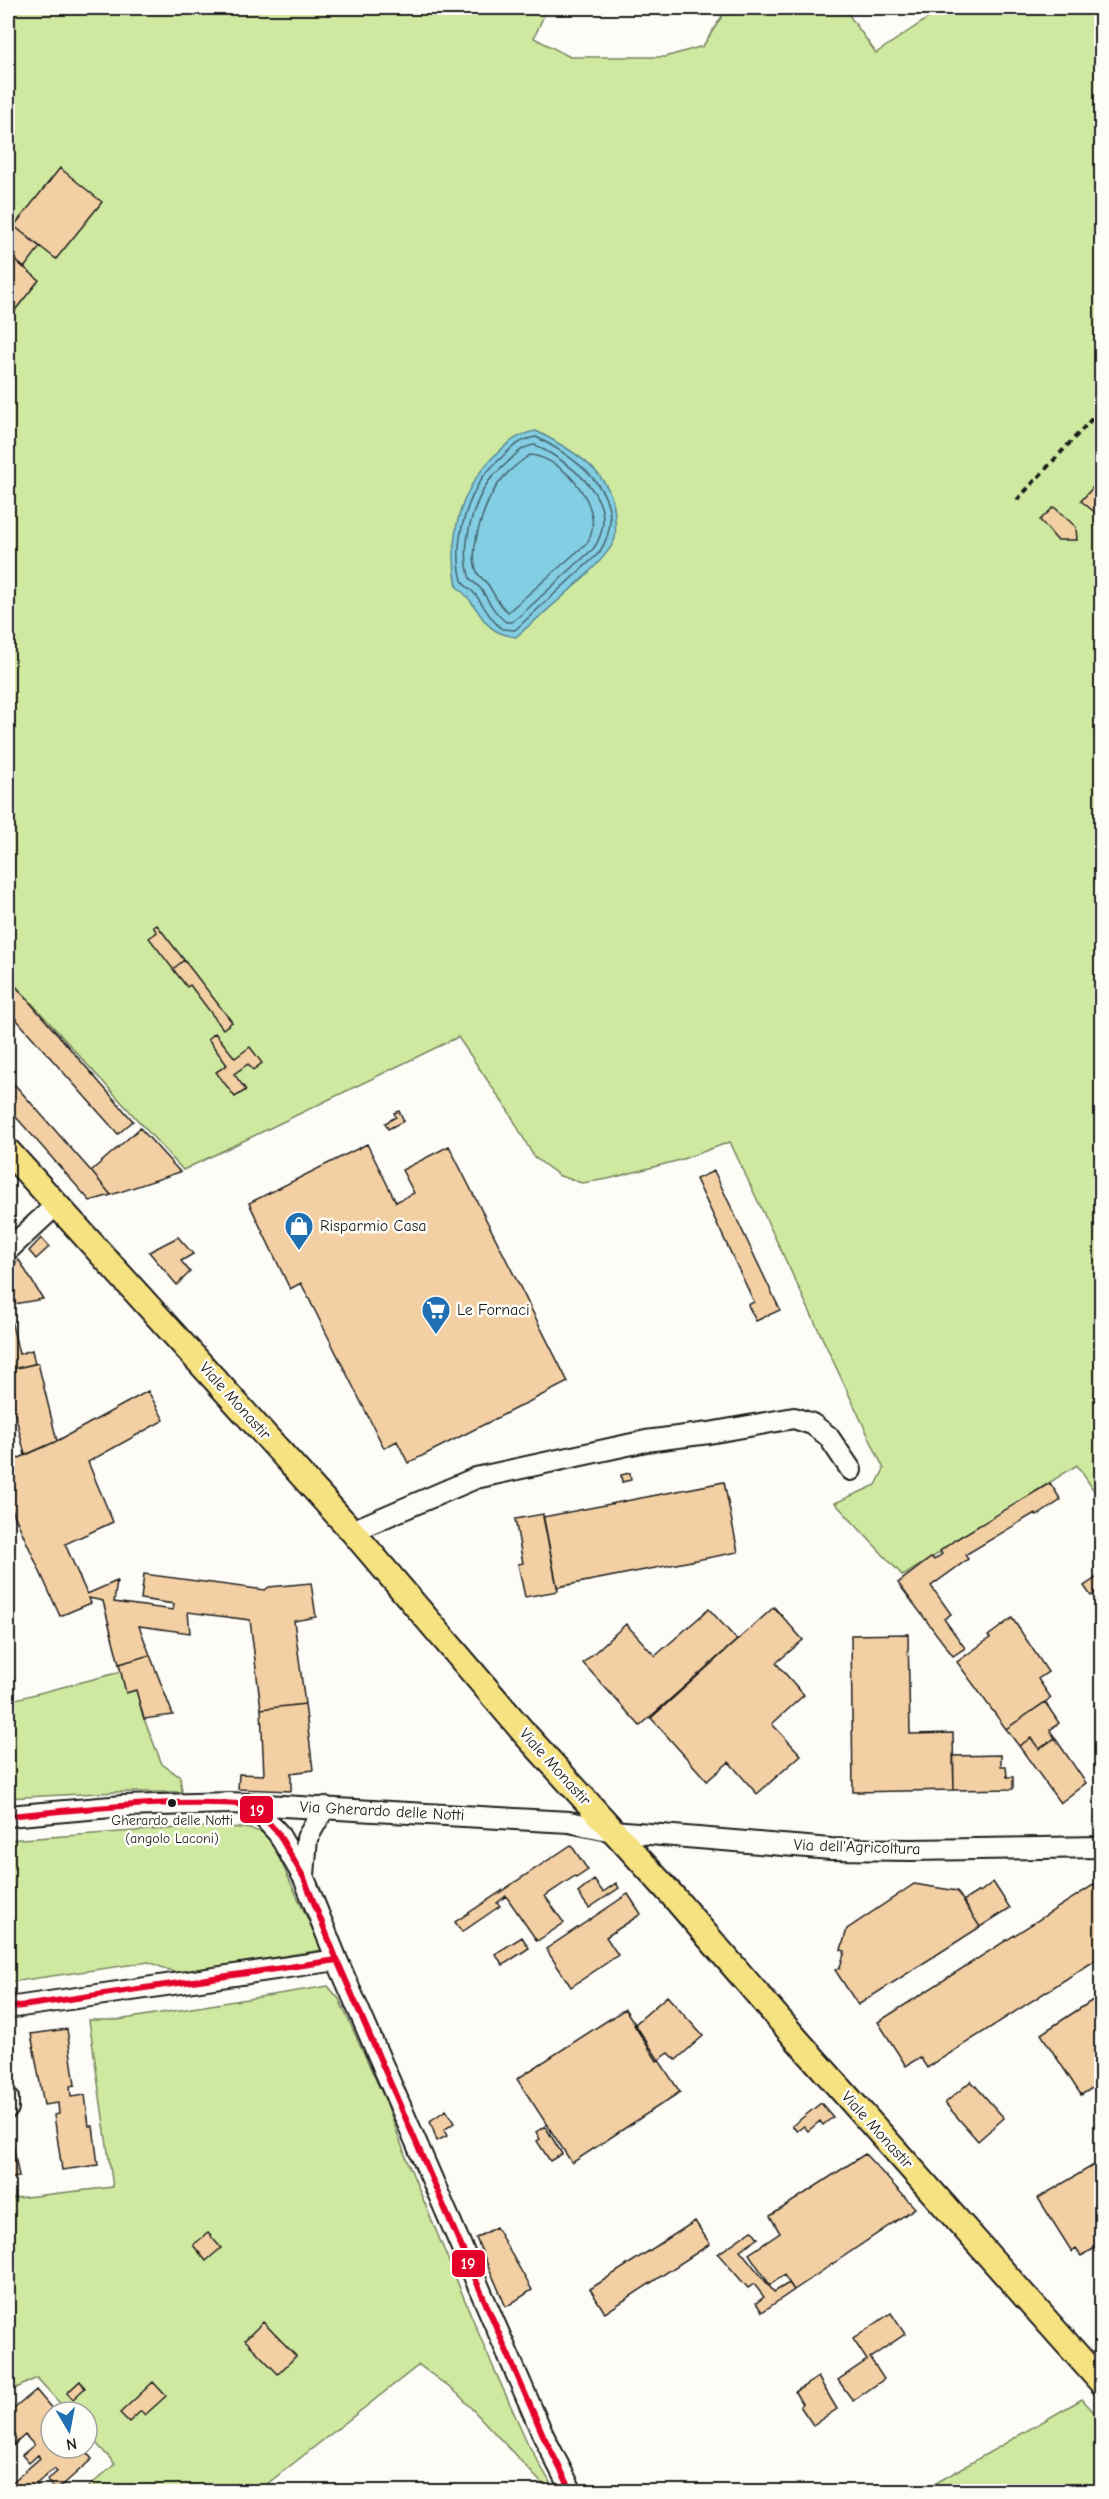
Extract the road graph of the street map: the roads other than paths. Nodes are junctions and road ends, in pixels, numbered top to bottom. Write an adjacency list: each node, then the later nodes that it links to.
1 (8, 1151): 2 (main road, Viale Monastir)
2 (55, 1206): 3 (street); 5 (main road, Viale Monastir)
3 (8, 1250)
4 (851, 1470): 5 (street)
5 (352, 1531): 9 (main road, Viale Monastir)
6 (252, 1805): 7 (street, Via Gherardo delle Notti); 8 (street, Via Gherardo delle Notti); 11 (street)
7 (325, 1807): 9 (street, Via Gherardo delle Notti); 11 (street)
8 (8, 1816)
9 (613, 1831): 10 (street, Via dell'Agricoltura); 16 (main road, Viale Monastir)
10 (1101, 1847)
11 (304, 1878): 12 (street)
12 (337, 1960): 13 (street); 17 (street)
13 (8, 2008)
14 (8, 2098): 15 (street)
15 (8, 2108)
16 (1101, 2383)
17 (572, 2492)

